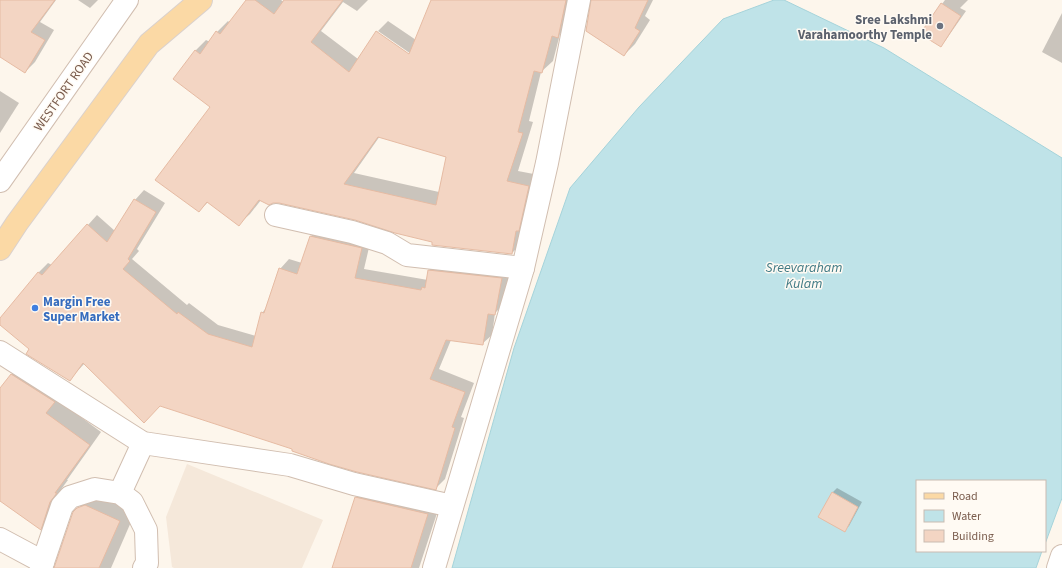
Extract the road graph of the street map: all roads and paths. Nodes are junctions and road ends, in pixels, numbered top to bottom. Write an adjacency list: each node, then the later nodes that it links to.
1 (127, 0): 4 (street, WESTFORT ROAD)
2 (201, 0): 6 (main road)
3 (579, 0): 7 (street)
4 (0, 181)
5 (276, 215): 7 (street)
6 (0, 249)
7 (523, 268): 11 (street)
8 (0, 352): 9 (street)
9 (144, 442): 10 (street); 11 (street)
10 (120, 493): 14 (street); 15 (street)
11 (452, 506): 16 (street)
12 (0, 539): 14 (street)
13 (1062, 556): 17 (street)
14 (42, 565)
15 (144, 568)
16 (434, 568)
17 (1058, 568)

